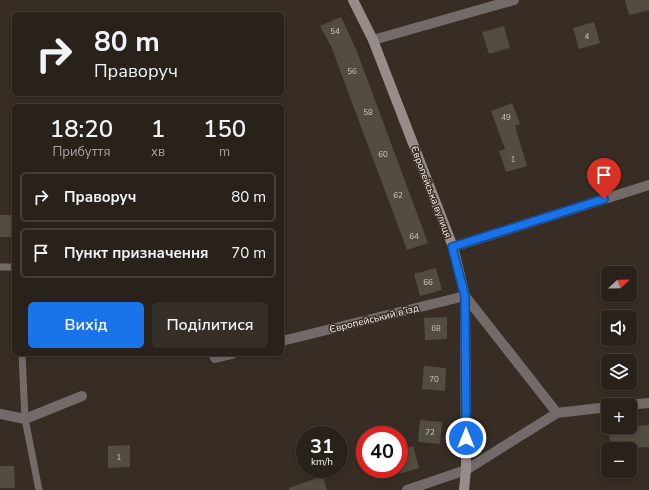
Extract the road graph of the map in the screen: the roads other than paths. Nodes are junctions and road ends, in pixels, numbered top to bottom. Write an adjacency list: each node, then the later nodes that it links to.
1 (353, 0): 3 (street, Європейська вулиця)
2 (514, 0): 3 (street)
3 (372, 40): 5 (street, Європейська вулиця)
4 (649, 185): 5 (street)
5 (452, 247): 8 (street, Європейська вулиця)
6 (0, 267): 7 (lane)
7 (12, 267)
8 (465, 296): 9 (street, Європейський в’їзд); 17 (street); 20 (street, Європейська вулиця)
9 (284, 341)
10 (22, 356): 19 (lane)
11 (214, 356): 12 (street)
12 (224, 356)
13 (82, 396): 19 (street)
14 (649, 402): 15 (street)
15 (637, 404)
16 (601, 408): 17 (street)
17 (557, 413): 20 (street)
18 (0, 414): 19 (street)
19 (25, 419): 21 (lane)
20 (466, 470): 22 (street); 23 (street, Європейська вулиця)
21 (39, 490)
22 (407, 490)
23 (464, 490)

